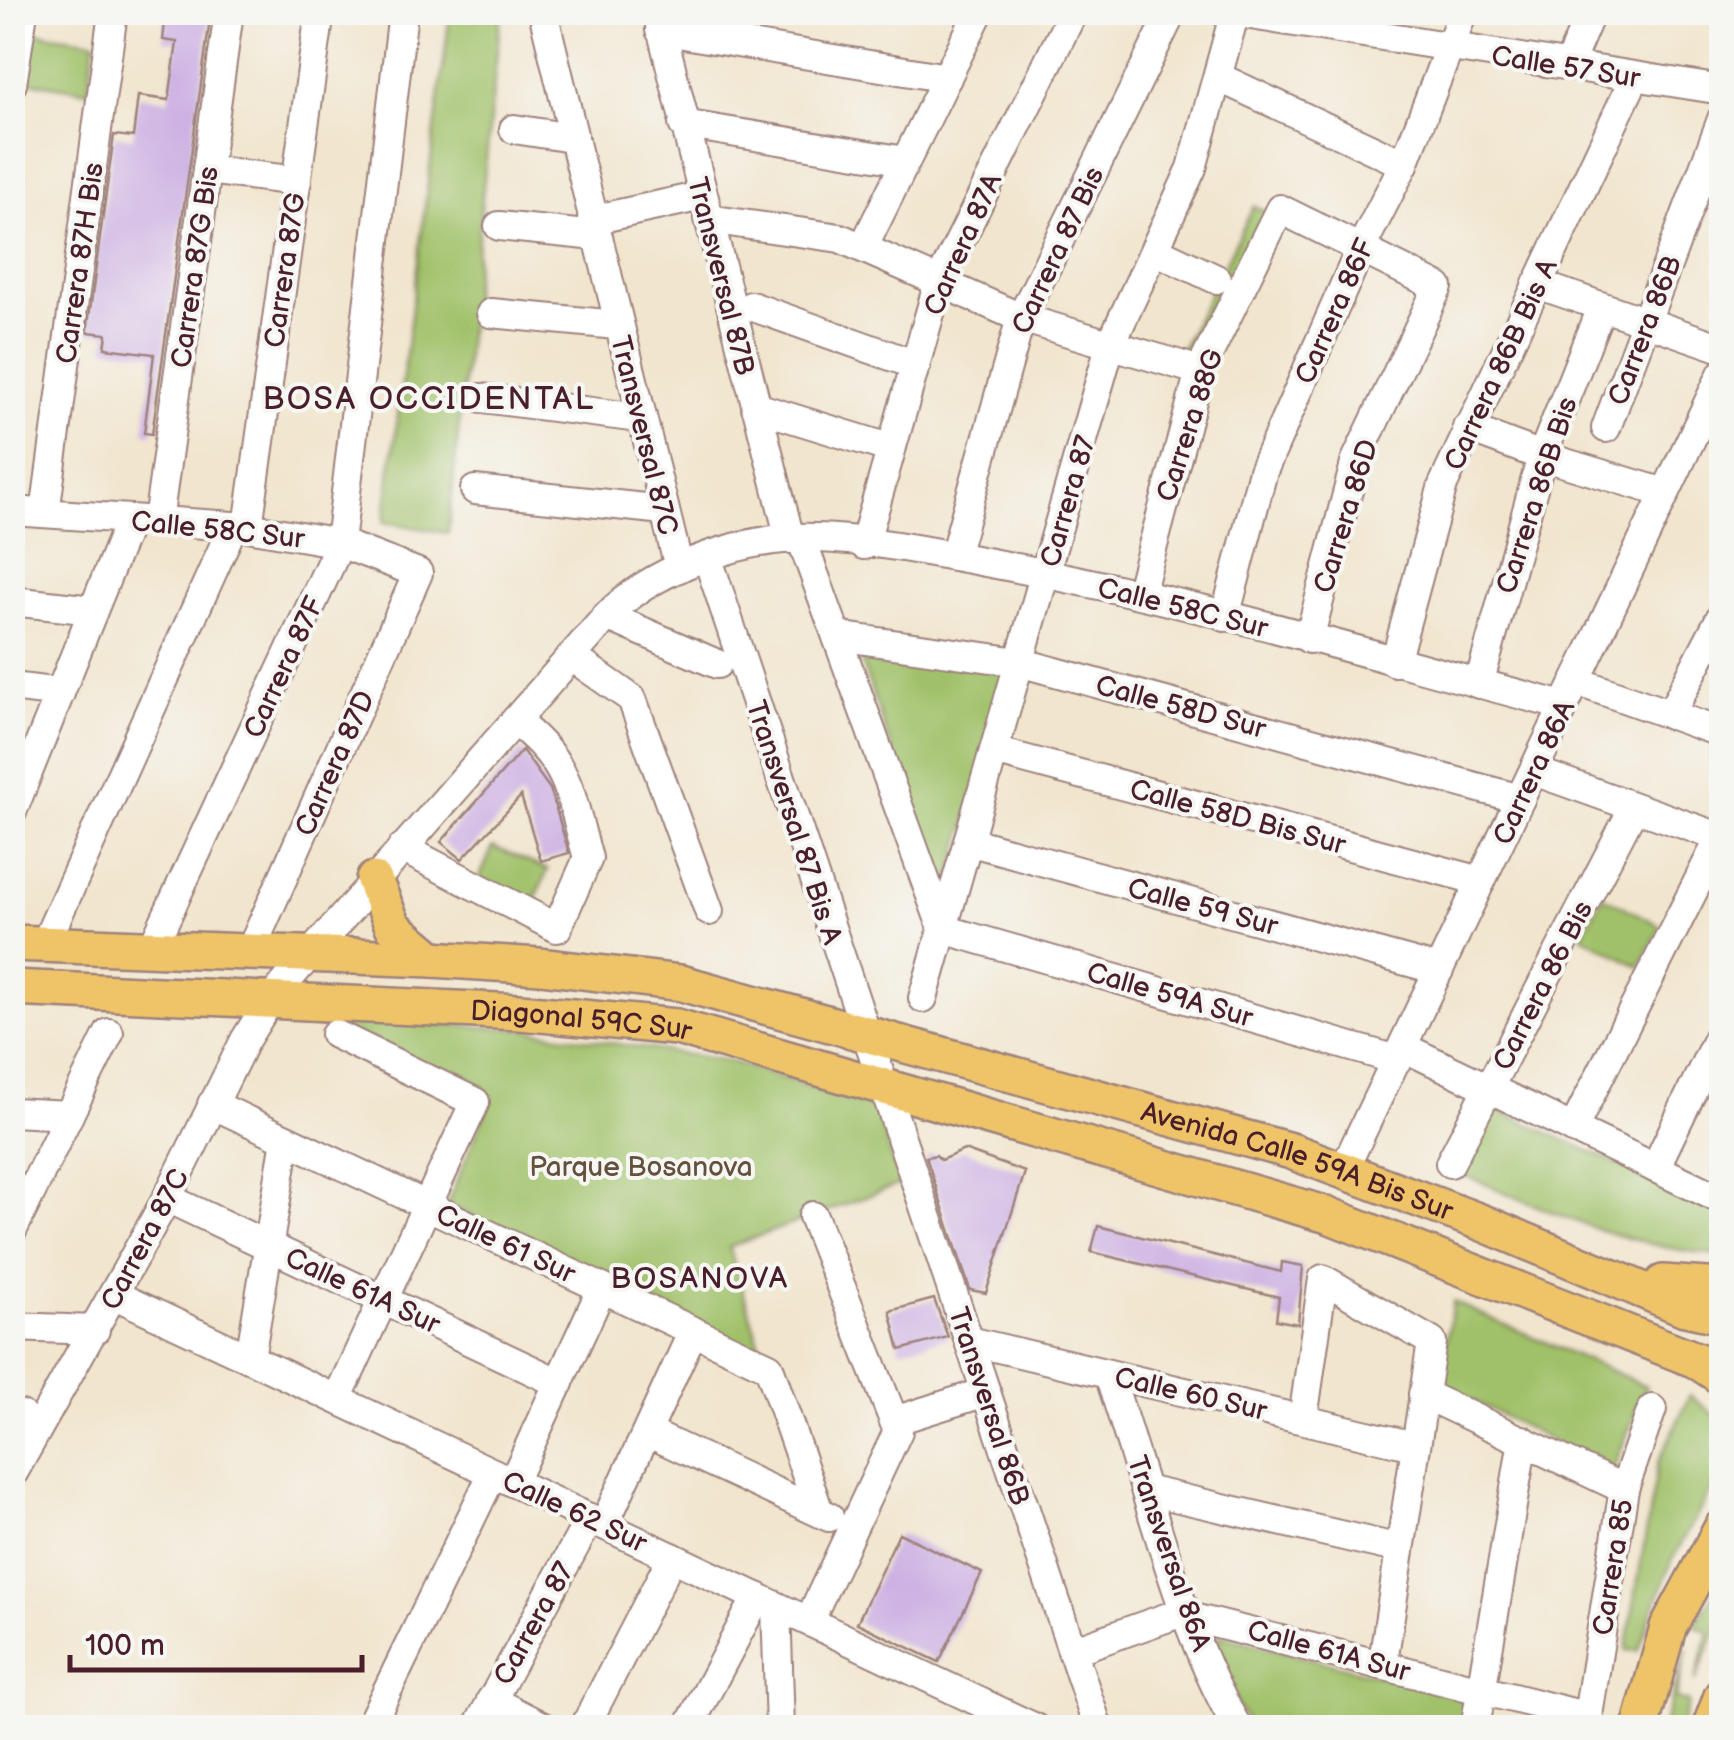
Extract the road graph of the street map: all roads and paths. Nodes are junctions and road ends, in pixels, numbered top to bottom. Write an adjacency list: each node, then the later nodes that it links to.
1 (23, 12): 19 (street)
2 (113, 12): 60 (street, Carrera 87H Bis)
3 (229, 12): 27 (street, Carrera 87G Bis)
4 (320, 12): 28 (street, Carrera 87G)
5 (403, 12): 64 (street, Carrera 87F)
6 (543, 12): 24 (street, Transversal 87C)
7 (979, 12): 18 (street)
8 (1072, 12): 37 (street, Carrera 87A)
9 (1172, 12): 41 (street, Carrera 87 Bis)
10 (1464, 12): 14 (street, Carrera 86F)
11 (1590, 12): 15 (street)
12 (1234, 13): 14 (street, Calle 57 Sur); 17 (street, Carrera 87)
13 (658, 22): 18 (street); 22 (street, Transversal 87B)
14 (1449, 47): 15 (street, Calle 57 Sur); 26 (street, Carrera 86F)
15 (1568, 66): 16 (street, Calle 57 Sur)
16 (1634, 76): 20 (street, Calle 57 Sur); 36 (street, Carrera 86B Bis A)
17 (1218, 77): 26 (street); 33 (street, Carrera 87)
18 (947, 78): 25 (street)
19 (12, 84)
20 (1722, 90)
21 (1722, 119): 42 (street, Carrera 86B)
22 (683, 124): 25 (street); 29 (street, Transversal 87B)
23 (514, 129): 24 (street)
24 (572, 138): 31 (street, Transversal 87C)
25 (906, 161): 32 (street)
26 (1404, 164): 34 (street, Carrera 86F)
27 (207, 170): 28 (street); 61 (street, Carrera 87G Bis)
28 (297, 181): 62 (street, Carrera 87G)
29 (705, 208): 31 (street); 32 (street); 50 (street, Transversal 87B)
30 (499, 226): 31 (street)
31 (594, 228): 43 (street, Transversal 87C)
32 (863, 248): 37 (street)
33 (1155, 250): 35 (street); 44 (street, Carrera 87)
34 (1360, 250): 71 (street, Carrera 88G); 76 (street, Carrera 86F); 78 (street, Carrera 86D)
35 (1216, 280)
36 (1537, 284): 39 (street); 52 (street, Carrera 86B Bis A)
37 (938, 285): 41 (street); 46 (street, Carrera 87A)
38 (751, 306): 46 (street)
39 (1601, 308): 42 (street); 55 (street, Carrera 86B Bis)
40 (491, 313): 43 (street)
41 (1020, 318): 44 (street); 66 (street, Carrera 87 Bis)
42 (1648, 323): 45 (street); 53 (street, Carrera 86B)
43 (617, 325): 51 (street, Transversal 87C)
44 (1110, 346): 47 (street); 70 (street, Carrera 87)
45 (1722, 348)
46 (916, 365): 54 (street, Carrera 87A)
47 (1187, 366)
48 (1722, 374): 57 (street, Carrera 86A)
49 (482, 398): 51 (street)
50 (756, 407): 54 (street); 63 (street, Transversal 87B)
51 (639, 418): 58 (street, Transversal 87C)
52 (1467, 428): 55 (street); 81 (street, Carrera 86B Bis A)
53 (1606, 428)
54 (888, 448): 65 (street, Carrera 87A)
55 (1542, 456): 57 (street); 83 (street, Carrera 86B Bis)
56 (475, 490): 58 (street)
57 (1665, 493): 86 (street, Carrera 86A)
58 (664, 510): 68 (street, Transversal 87C)
59 (12, 511): 60 (street, Calle 58C Sur)
60 (44, 513): 61 (street, Calle 58C Sur)
61 (144, 520): 62 (street, Calle 58C Sur); 73 (street, Carrera 87G Bis)
62 (241, 527): 64 (street, Calle 58C Sur); 103 (street, Carrera 87G)
63 (796, 538): 65 (street, Calle 58C Sur); 67 (street, Calle 58C Sur); 77 (street, Transversal 87B)
64 (340, 544): 69 (street, Calle 58C Sur); 104 (street, Carrera 87F)
65 (864, 545): 66 (street, Calle 58C Sur)
66 (954, 556): 70 (street, Calle 58C Sur)
67 (708, 559): 68 (street, Calle 58C Sur); 114 (street, Transversal 87 Bis A)
68 (679, 568): 75 (street, Transversal 87C)
69 (418, 573): 105 (street, Carrera 87D)
70 (1046, 573): 71 (street, Calle 58C Sur); 80 (street, Carrera 87)
71 (1140, 594): 76 (street, Calle 58C Sur)
72 (12, 601): 73 (street)
73 (93, 610): 85 (street, Carrera 87G Bis)
74 (1722, 615): 87 (street)
75 (608, 616): 79 (street, Transversal 87C); 82 (street)
76 (1225, 617): 78 (street, Calle 58C Sur)
77 (837, 636): 80 (street, Calle 58D Sur); 102 (street, Transversal 87B)
78 (1310, 639): 81 (street, Calle 58C Sur)
79 (572, 656): 88 (street, Transversal 87C); 101 (street)
80 (1020, 662): 90 (street, Carrera 87); 93 (street, Calle 58D Sur)
81 (1395, 662): 83 (street, Calle 58C Sur)
82 (717, 664)
83 (1479, 684): 86 (street, Calle 58C Sur)
84 (12, 688): 85 (street)
85 (60, 692): 91 (street, Carrera 87G Bis)
86 (1570, 694): 87 (street, Calle 58C Sur); 92 (street, Carrera 86A)
87 (1670, 715): 89 (street, Calle 58C Sur)
88 (515, 721): 98 (street, Transversal 87C); 98 (street)
89 (1722, 734)
90 (994, 751): 97 (street, Carrera 87); 100 (street, Calle 58D Bis Sur)
91 (21, 770): 95 (street, Carrera 87G Bis)
92 (1534, 771): 93 (street, Carrera 86A); 94 (street)
93 (1520, 799): 100 (street, Carrera 86A)
94 (1634, 807): 96 (street); 118 (street, Carrera 86 Bis)
95 (12, 812)
96 (1721, 838): 122 (street)
97 (968, 842): 102 (street, Carrera 87); 108 (street, Calle 59 Sur)
98 (402, 848): 99 (street, Transversal 87C)
99 (374, 880): 106 (street, Transversal 87C); 107 (main road)
100 (1481, 881): 108 (street, Carrera 86A)
101 (709, 911)
102 (943, 929): 110 (street, Carrera 87); 116 (street, Calle 59A Sur)
103 (29, 944): 104 (main road, Diagonal 59C Sur)
104 (152, 948): 105 (main road, Diagonal 59C Sur)
105 (250, 952): 106 (main road, Diagonal 59C Sur)
106 (308, 954): 107 (main road, Diagonal 59C Sur); 111 (street, Transversal 87C)
107 (432, 959): 114 (main road, Diagonal 59C Sur)
108 (1439, 970): 116 (street, Carrera 86A)
109 (12, 988): 111 (main road, Diagonal 59C Sur)
110 (924, 998)
111 (270, 1000): 117 (main road, Diagonal 59C Sur); 119 (street, Carrera 87C)
112 (1722, 1028): 125 (street)
113 (109, 1033): 121 (street)
114 (864, 1033): 117 (street, Transversal 87 Bis A); 126 (main road, Avenida Calle 59A Bis Sur)
115 (336, 1034): 129 (street)
116 (1400, 1053): 118 (street, Calle 59A Sur); 126 (street, Carrera 86A)
117 (883, 1084): 142 (street, Transversal 86B); 145 (main road, Avenida Calle 59A Bis Sur)
118 (1489, 1088): 122 (street, Calle 59A Sur); 124 (street, Carrera 86 Bis)
119 (212, 1104): 123 (street, Calle 61 Sur); 127 (street, Carrera 87C)
120 (12, 1112): 121 (street)
121 (69, 1116): 131 (street)
122 (1573, 1129): 125 (street, Calle 59A Sur)
123 (286, 1139): 129 (street, Calle 61 Sur); 132 (street)
124 (1450, 1163)
125 (1655, 1168): 128 (street, Calle 59A Sur)
126 (1344, 1170): 133 (main road, Avenida Calle 59A Bis Sur)
127 (166, 1198): 132 (street, Calle 61A Sur); 136 (street, Carrera 87C)
128 (1722, 1200)
129 (427, 1206): 135 (street, Calle 61 Sur); 137 (street)
130 (814, 1216): 152 (street)
131 (12, 1231)
132 (268, 1246): 137 (street, Calle 61A Sur); 143 (street)
133 (1604, 1274): 134 (main road); 138 (main road, Avenida Calle 59A Bis Sur)
134 (1722, 1287)
135 (602, 1288): 141 (street, Calle 61 Sur); 146 (street)
136 (115, 1294): 140 (street, Carrera 87C); 143 (street, Calle 62 Sur)
137 (383, 1300): 146 (street, Calle 61A Sur); 149 (street)
138 (1722, 1316)
139 (12, 1327): 140 (street)
140 (95, 1330): 156 (street, Carrera 87C)
141 (694, 1332): 153 (street, Carrera 87); 160 (street, Calle 61 Sur)
142 (968, 1340): 144 (street, Calle 60 Sur); 147 (street, Transversal 86B)
143 (250, 1358): 149 (street, Calle 62 Sur)
144 (1109, 1375): 151 (street, Calle 60 Sur); 159 (street, Transversal 86A)
145 (1722, 1377)
146 (559, 1383): 157 (street)
147 (986, 1392): 152 (street); 169 (street, Transversal 86B)
148 (1423, 1394): 151 (street); 154 (street); 155 (street)
149 (337, 1399): 157 (street, Calle 62 Sur)
150 (1652, 1409): 158 (street, Carrera 85)
151 (1303, 1419): 155 (street, Calle 60 Sur)
152 (894, 1421): 162 (street)
153 (648, 1433): 160 (street); 161 (street, Carrera 87)
154 (1524, 1440): 158 (street); 171 (street)
155 (1414, 1446): 164 (street)
156 (12, 1476)
157 (503, 1477): 161 (street, Calle 62 Sur); 175 (street)
158 (1624, 1489): 174 (street, Carrera 85)
159 (1149, 1491): 164 (street); 167 (street, Transversal 86A)
160 (820, 1512): 162 (street)
161 (597, 1521): 165 (street, Calle 62 Sur); 173 (street, Carrera 87)
162 (854, 1528): 168 (street)
163 (1722, 1528): 185 (main road)
164 (1400, 1549): 170 (street)
165 (672, 1556): 166 (street, Calle 62 Sur); 178 (street)
166 (766, 1601): 168 (street, Calle 62 Sur); 179 (street); 180 (street)
167 (1188, 1616): 169 (street, Calle 61A Sur); 170 (street, Calle 61A Sur); 183 (street, Transversal 86A)
168 (809, 1621): 181 (street, Calle 62 Sur)
169 (1072, 1652): 182 (street, Transversal 86B)
170 (1383, 1662): 171 (street, Calle 61A Sur)
171 (1482, 1692): 174 (street, Calle 61A Sur); 184 (street)
172 (1722, 1696): 186 (main road)
173 (491, 1700): 176 (street, Carrera 87); 177 (street)
174 (1588, 1722)
175 (369, 1728)
176 (476, 1728)
177 (545, 1728)
178 (584, 1728)
179 (688, 1728)
180 (780, 1728)
181 (1035, 1728)
182 (1098, 1728)
183 (1238, 1728)
184 (1475, 1728)
185 (1640, 1728)
186 (1710, 1728)

